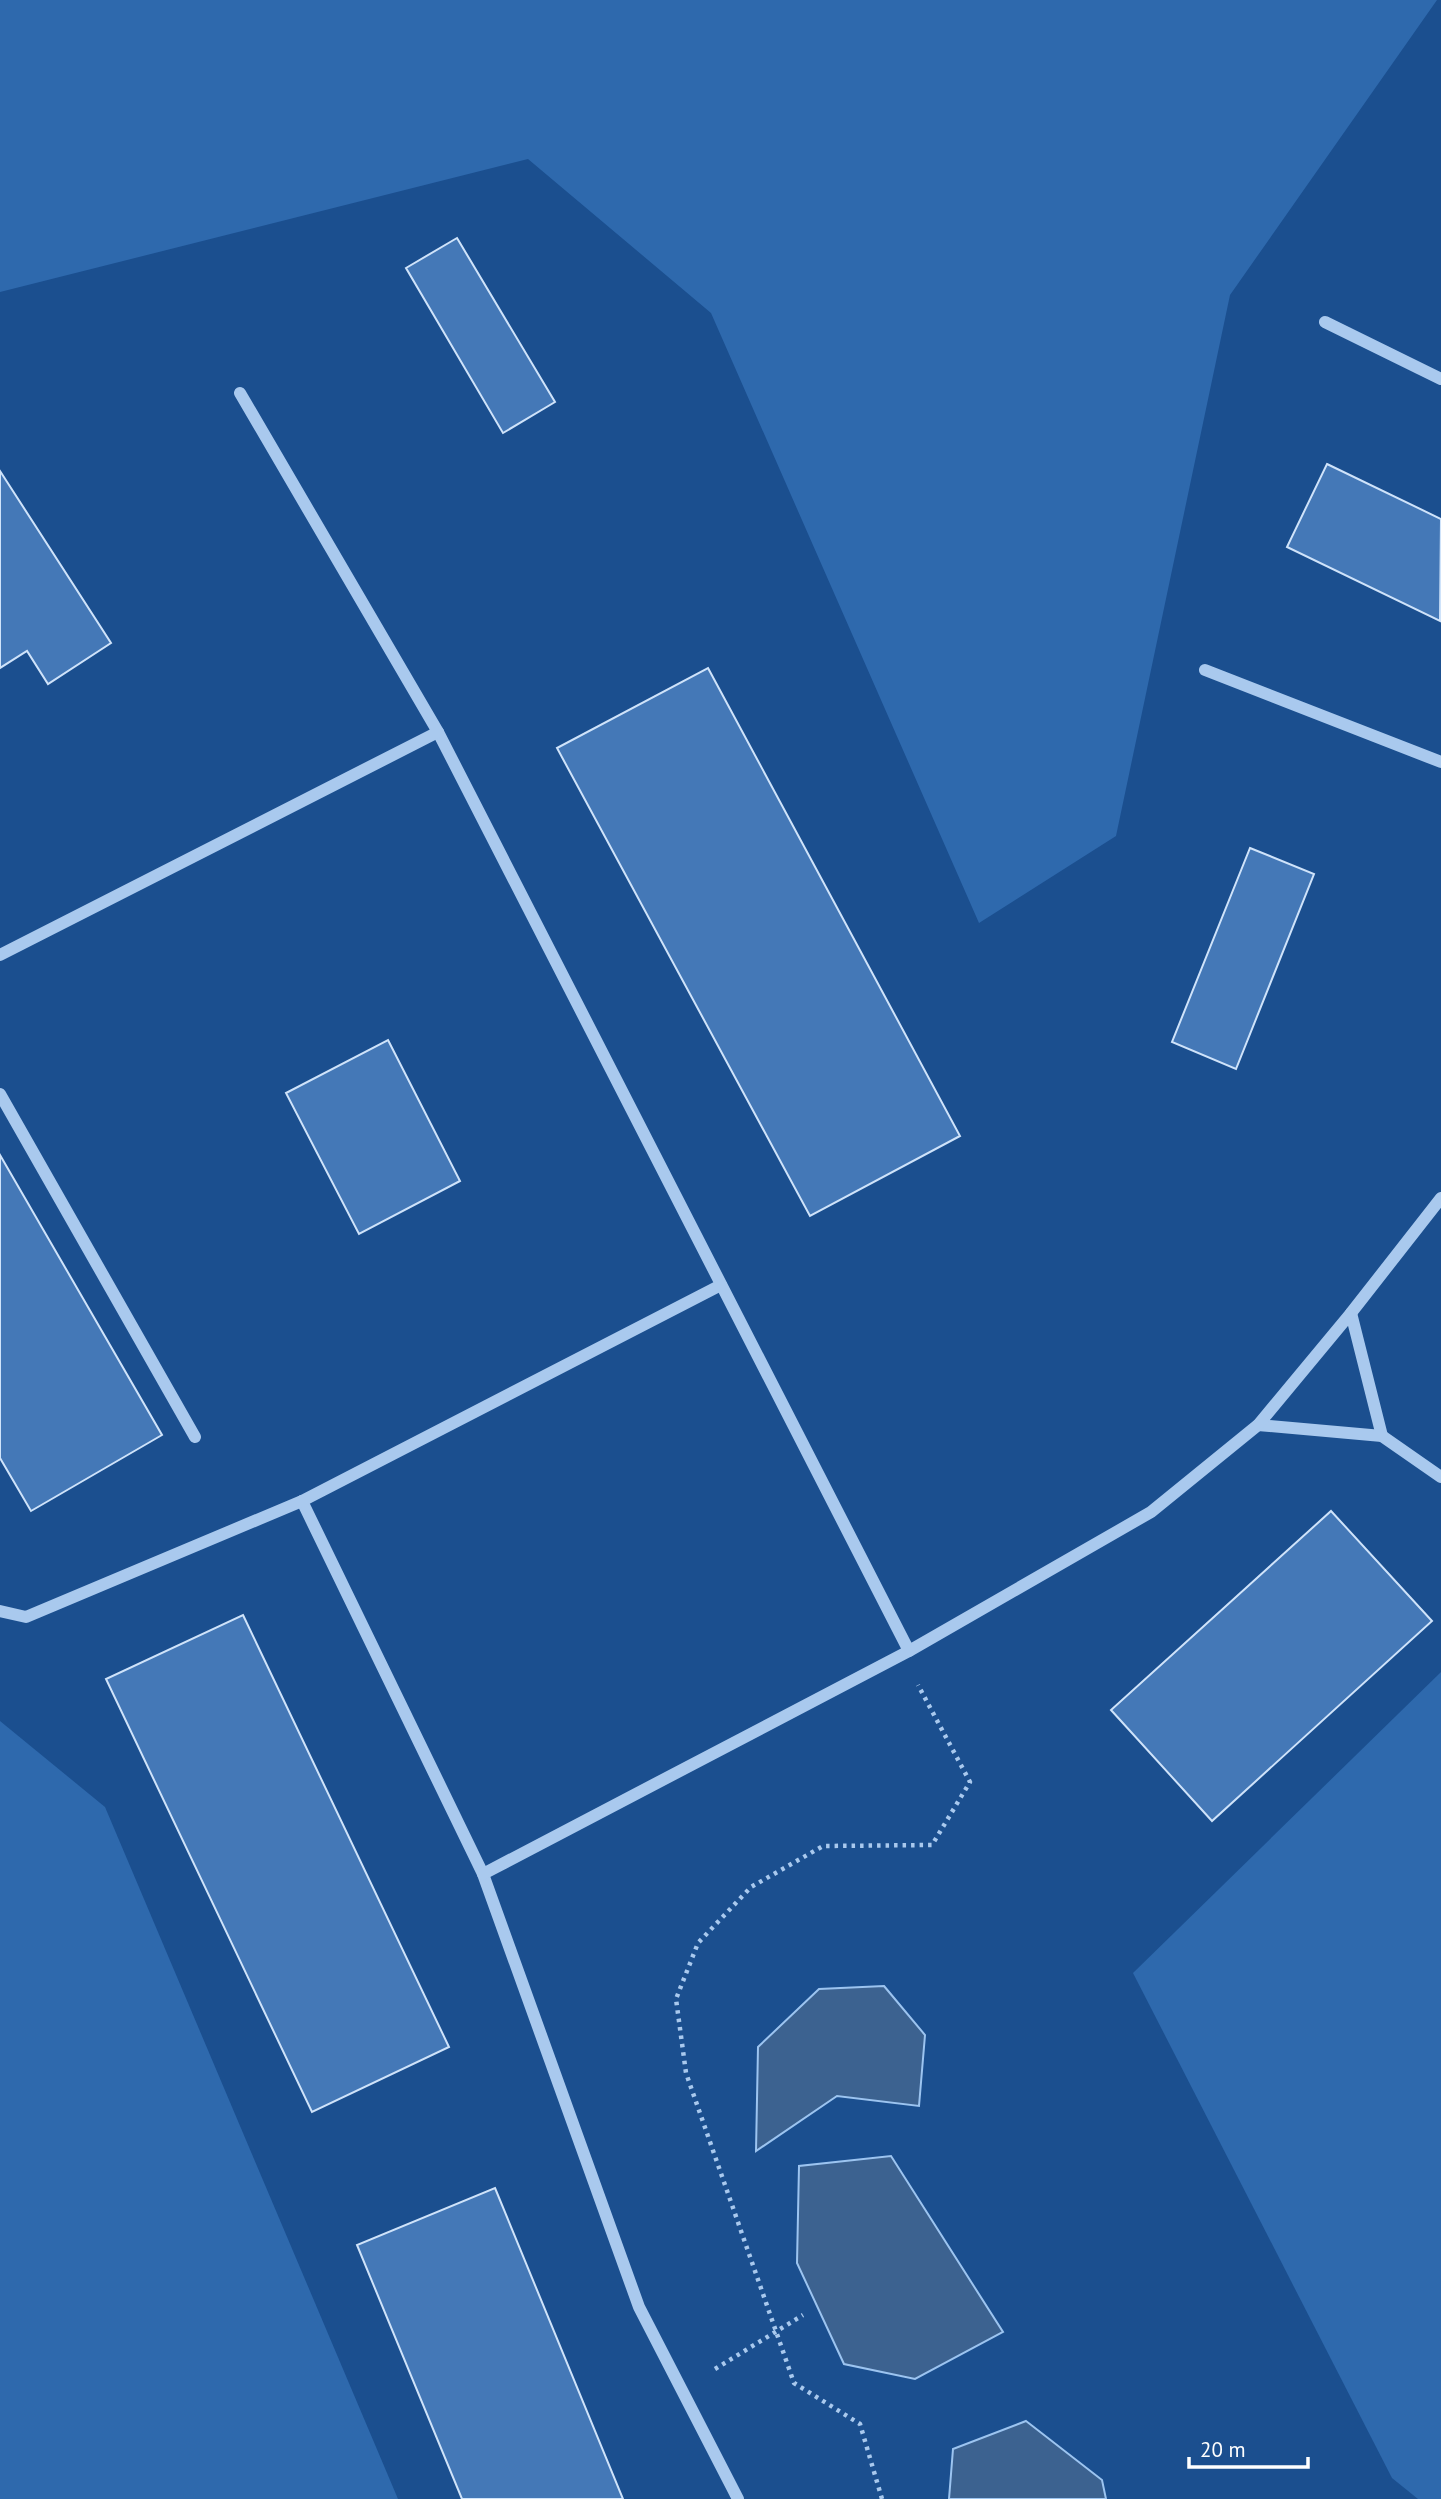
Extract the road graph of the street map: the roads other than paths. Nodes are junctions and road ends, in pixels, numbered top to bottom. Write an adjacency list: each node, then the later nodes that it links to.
1 (1325, 322): 2 (street)
2 (1441, 379)
3 (240, 393): 5 (street)
4 (1205, 670): 6 (street)
5 (438, 732): 7 (street); 10 (street)
6 (1441, 762)
7 (0, 955)
8 (0, 1094): 14 (street)
9 (1441, 1198): 11 (street)
10 (721, 1285): 16 (street); 18 (street)
11 (1351, 1313): 12 (street); 13 (street)
12 (1258, 1425): 13 (street); 18 (street)
13 (1382, 1436): 15 (street)
14 (195, 1437)
15 (1441, 1477)
16 (302, 1501): 17 (street); 19 (street)
17 (0, 1611)
18 (909, 1651): 19 (street)
19 (483, 1874): 20 (street)
20 (738, 2499)

